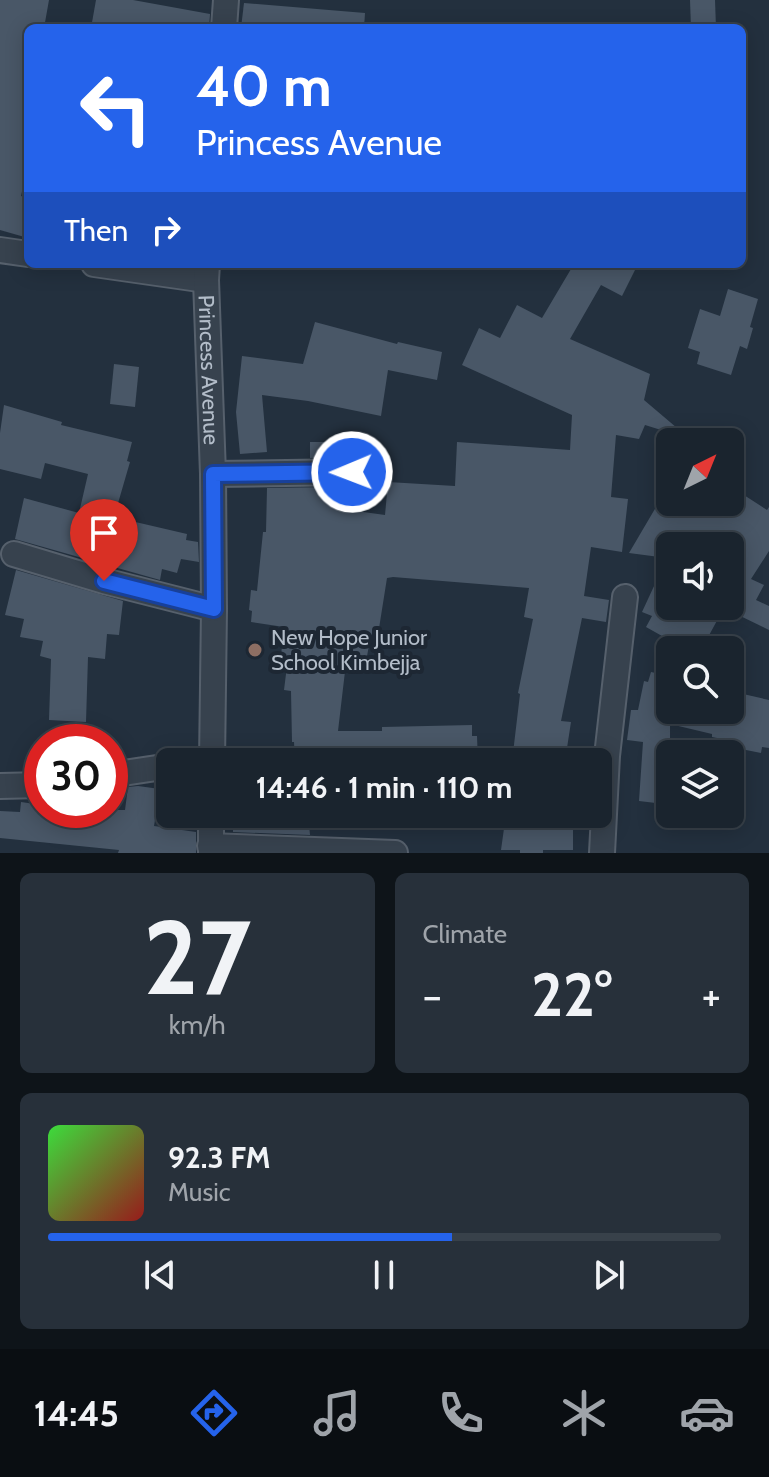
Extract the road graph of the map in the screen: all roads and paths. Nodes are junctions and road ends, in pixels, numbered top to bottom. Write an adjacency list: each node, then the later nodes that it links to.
1 (0, 250): 2 (street)
2 (24, 253)
3 (150, 268): 4 (street)
4 (206, 272): 6 (street, Princess Avenue)
5 (352, 472): 6 (street)
6 (213, 474): 9 (street, Princess Avenue)
7 (14, 554): 9 (street)
8 (625, 597): 18 (street)
9 (214, 609): 10 (street, Princess Avenue)
10 (208, 748)
11 (156, 768): 12 (street)
12 (128, 772)
13 (24, 785): 14 (street)
14 (0, 786)
15 (211, 828): 16 (street)
16 (210, 850): 17 (street)
17 (395, 853)
18 (602, 853)

